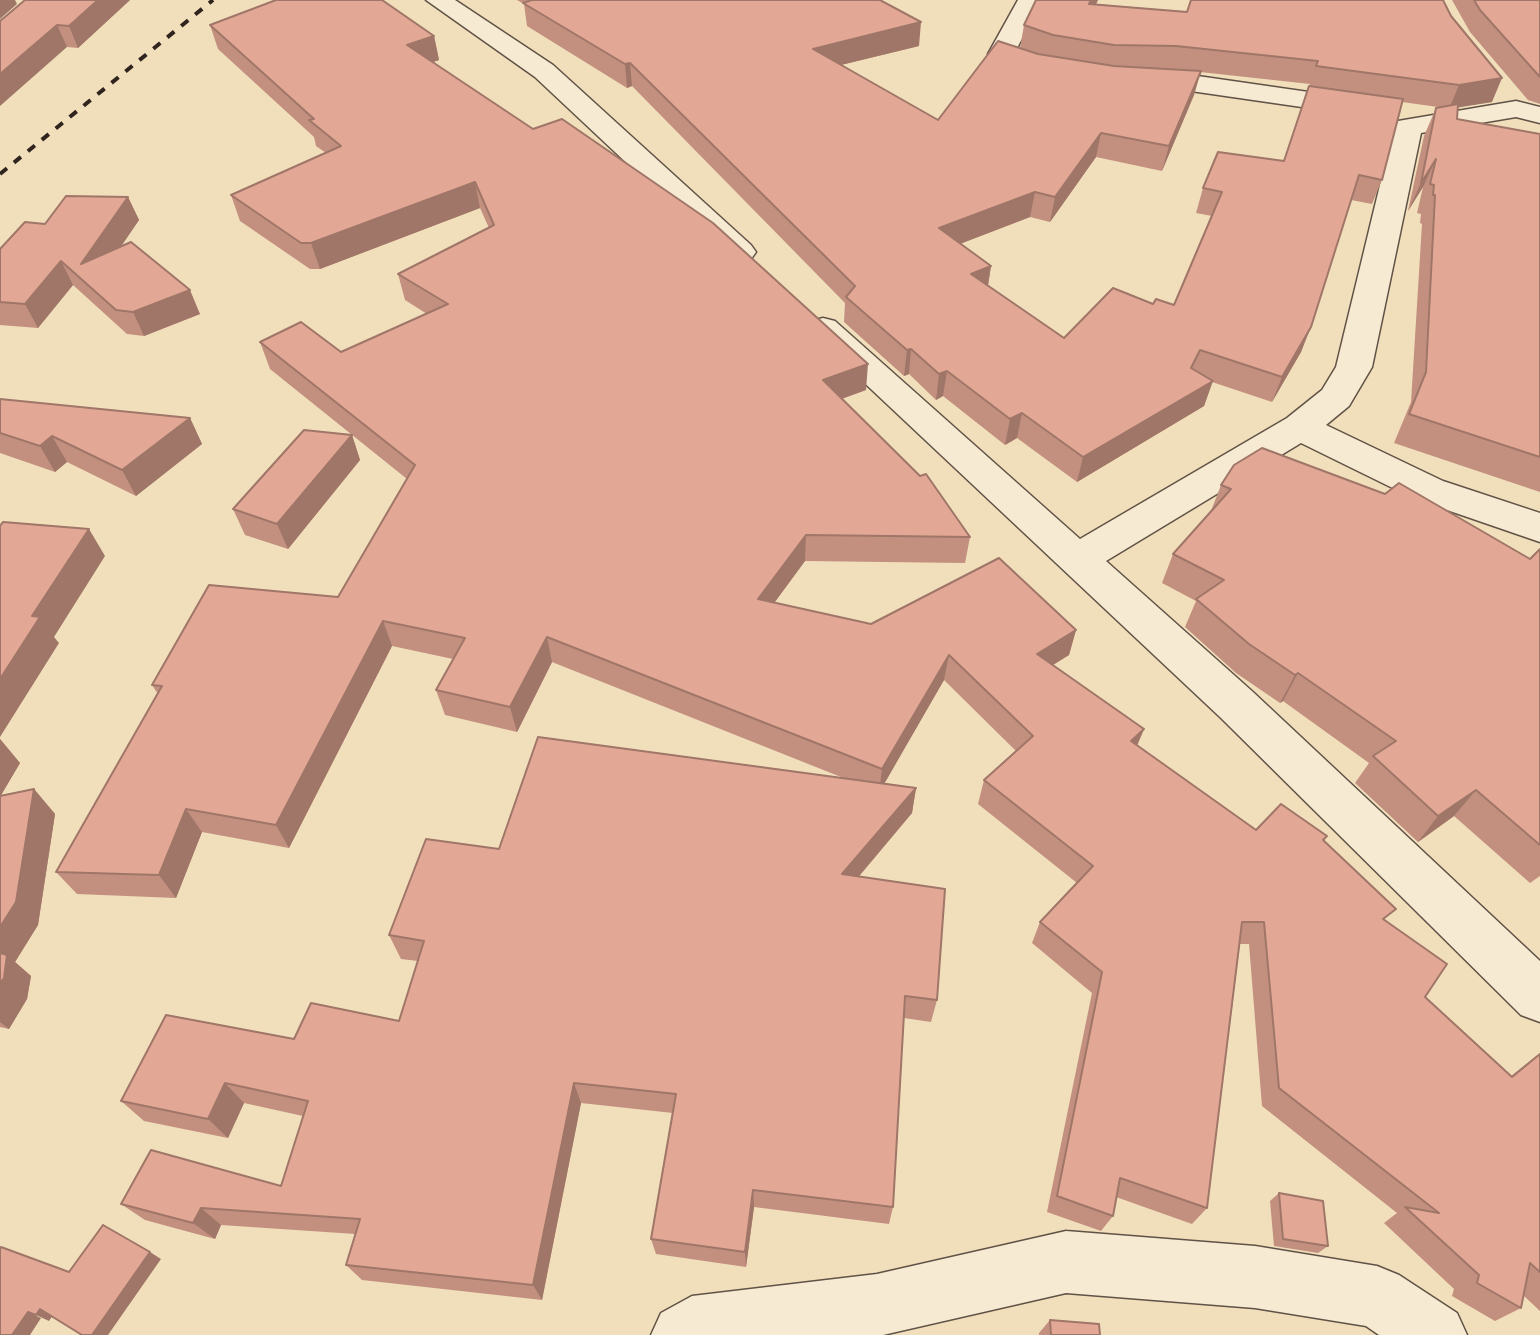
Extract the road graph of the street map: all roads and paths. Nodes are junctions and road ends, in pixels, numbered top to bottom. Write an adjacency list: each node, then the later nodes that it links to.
1 (438, 0): 7 (street)
2 (1030, 0): 3 (street)
3 (1070, 73)
4 (1109, 79): 6 (street)
5 (1517, 103): 6 (street)
6 (1454, 120): 9 (street)
7 (769, 279)
8 (802, 309): 11 (street)
9 (1300, 427): 10 (street); 11 (street)
10 (1540, 528)
11 (1078, 559): 12 (street)
12 (1540, 997)
13 (683, 1335): 14 (street)
14 (1435, 1335)

